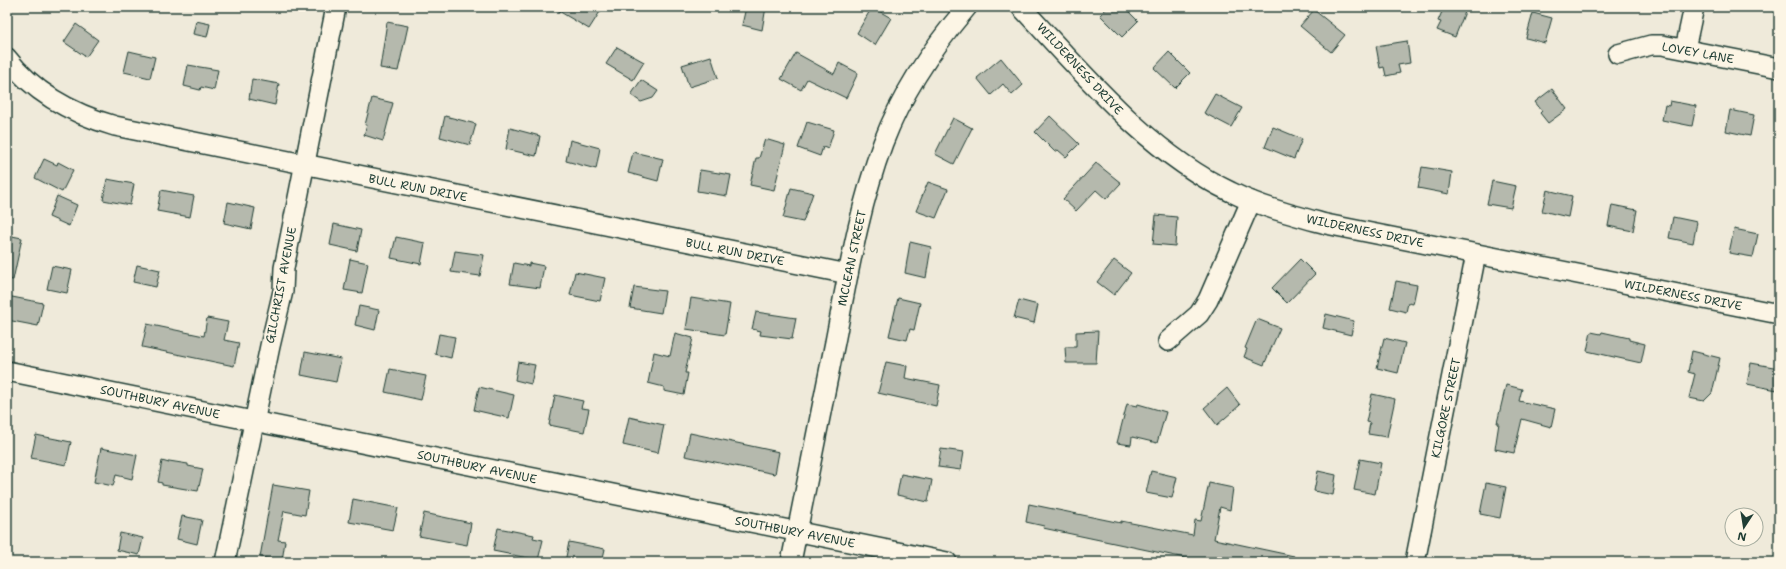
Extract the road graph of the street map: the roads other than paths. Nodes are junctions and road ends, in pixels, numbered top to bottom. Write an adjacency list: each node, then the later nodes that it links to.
1 (336, 7): 9 (street, GILCHRIST AVENUE)
2 (968, 7): 12 (street, MCLEAN STREET)
3 (1021, 7): 10 (street, WILDERNESS DRIVE)
4 (1694, 7): 5 (street)
5 (1685, 49): 6 (street, LOVEY LANE); 8 (street, LOVEY LANE)
6 (1618, 54)
7 (7, 58): 9 (street, BULL RUN DRIVE)
8 (1779, 68)
9 (305, 165): 12 (street, BULL RUN DRIVE); 16 (street, GILCHRIST AVENUE)
10 (1251, 201): 11 (street, WILDERNESS DRIVE); 14 (street)
11 (1476, 254): 13 (street, WILDERNESS DRIVE); 21 (street, KILGORE STREET)
12 (848, 274): 17 (street, MCLEAN STREET)
13 (1779, 314)
14 (1168, 341)
15 (7, 371): 16 (street, SOUTHBURY AVENUE)
16 (254, 422): 17 (street, SOUTHBURY AVENUE); 18 (street, GILCHRIST AVENUE)
17 (797, 532): 19 (street, MCLEAN STREET); 20 (street, SOUTHBURY AVENUE)
18 (225, 562)
19 (791, 562)
20 (947, 562)
21 (1415, 562)

